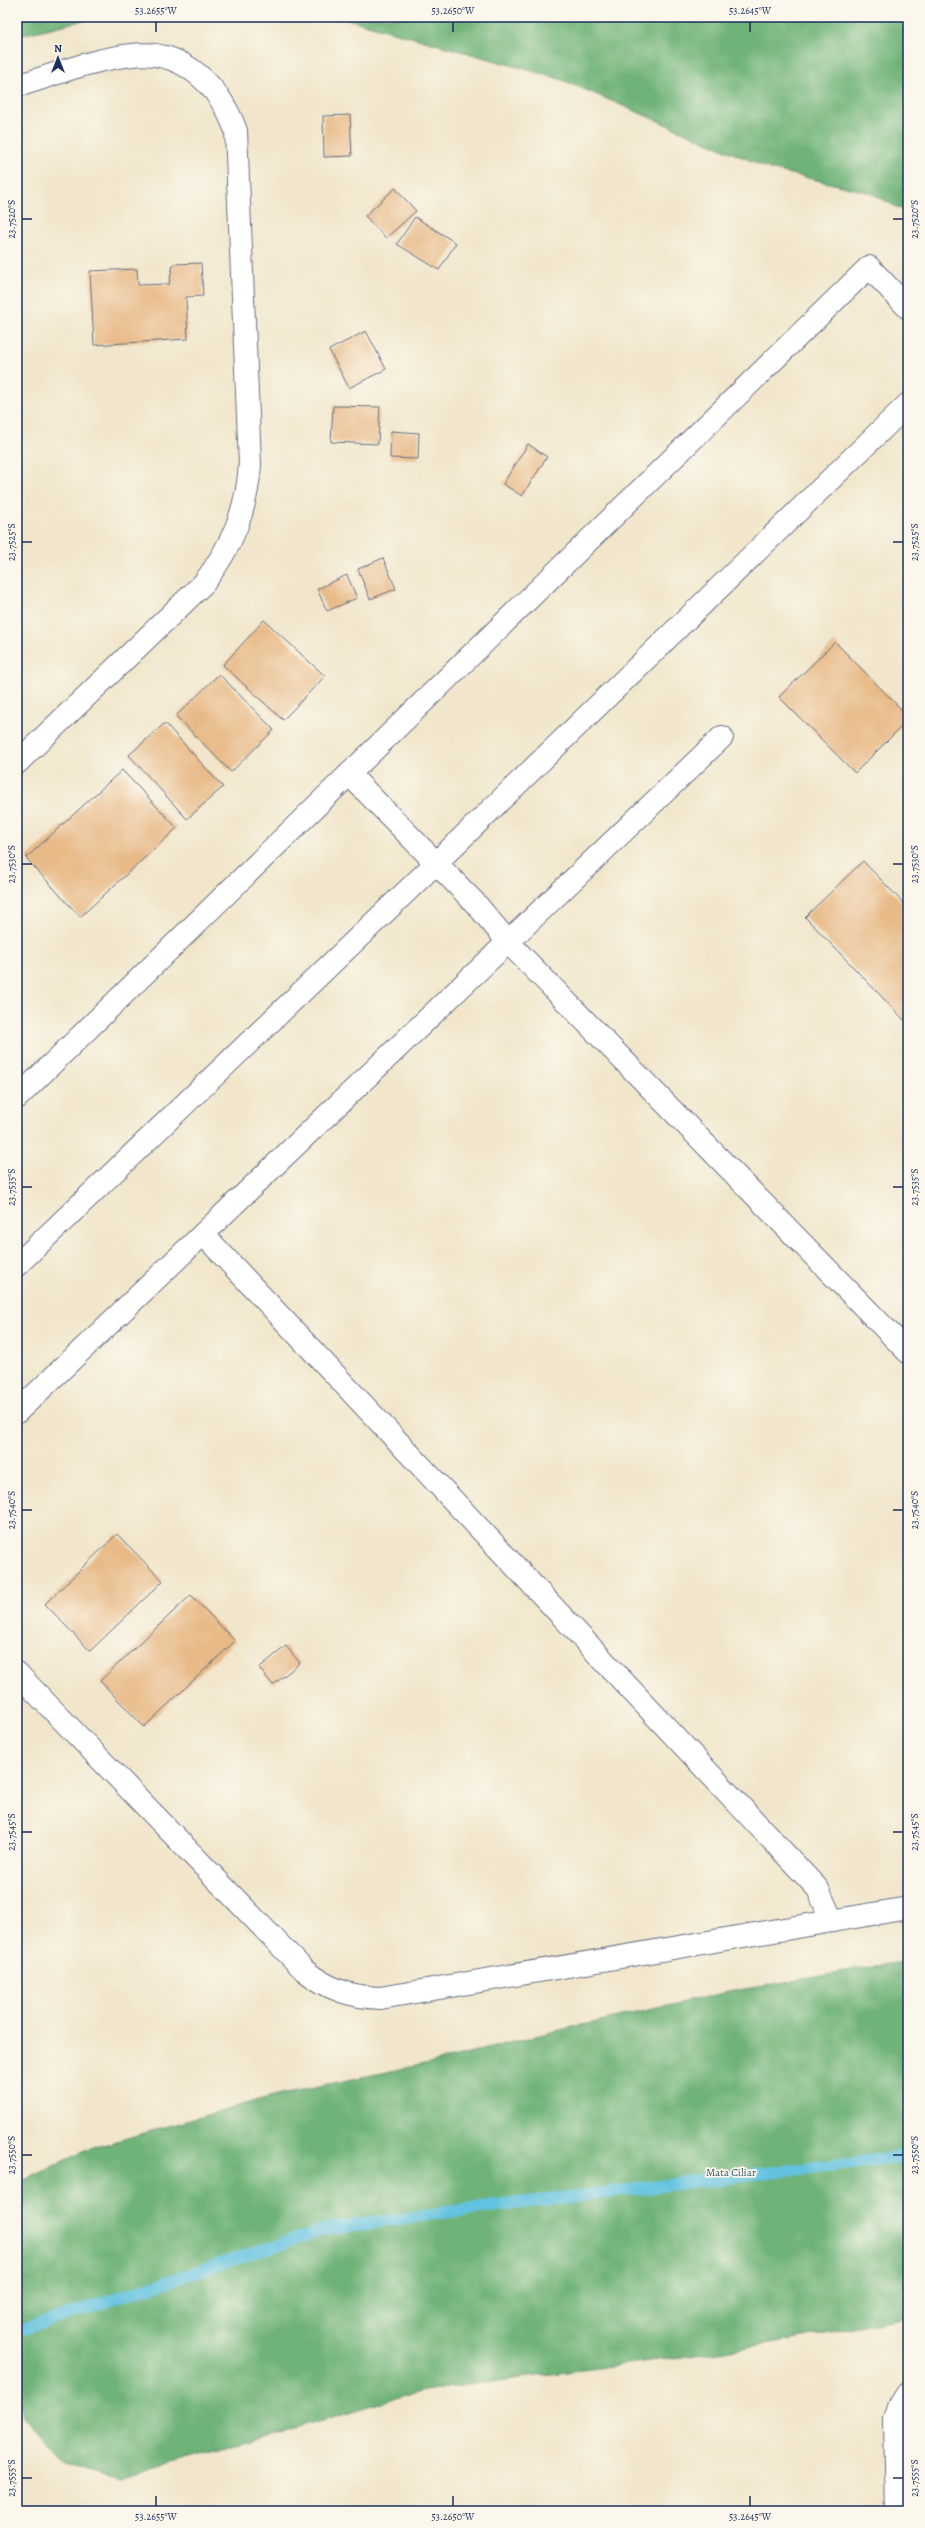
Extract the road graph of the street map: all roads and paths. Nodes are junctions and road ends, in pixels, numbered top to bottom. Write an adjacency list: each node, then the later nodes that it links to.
1 (17, 86): 5 (street)
2 (908, 308): 6 (street)
3 (908, 404): 7 (street)
4 (722, 737): 8 (street)
5 (17, 763)
6 (349, 774): 7 (street); 9 (street)
7 (435, 864): 8 (street); 11 (street)
8 (508, 942): 10 (street); 12 (street)
9 (17, 1098)
10 (203, 1234): 13 (street); 16 (street)
11 (17, 1265)
12 (908, 1352)
13 (17, 1412)
14 (17, 1673): 16 (street)
15 (908, 1908): 16 (street)
16 (832, 1921)
17 (908, 2392): 18 (street)
18 (897, 2511)

